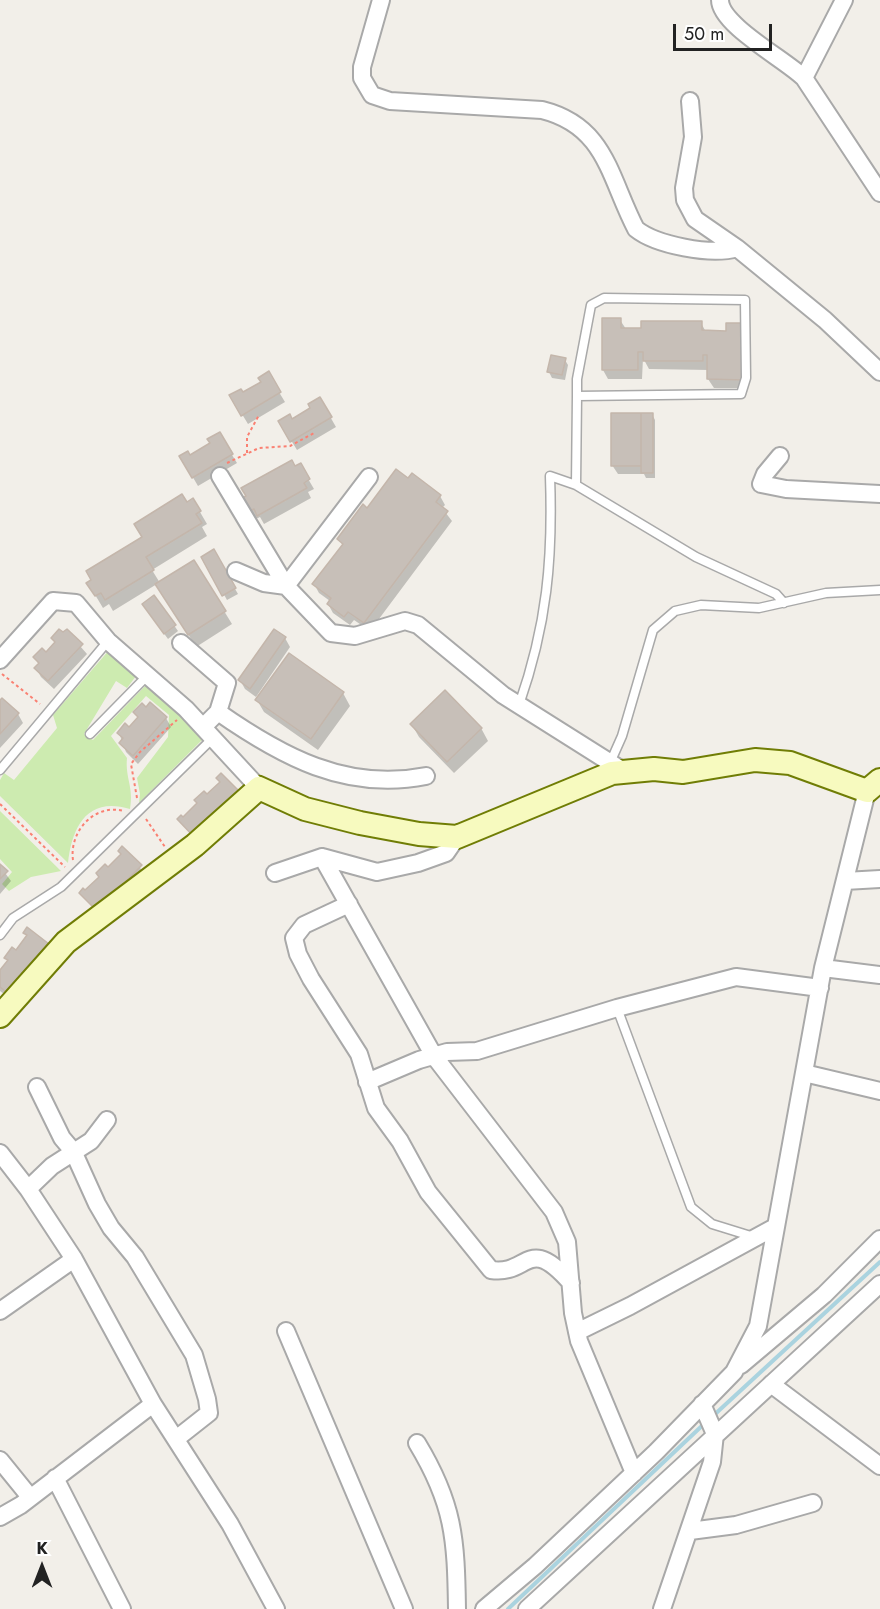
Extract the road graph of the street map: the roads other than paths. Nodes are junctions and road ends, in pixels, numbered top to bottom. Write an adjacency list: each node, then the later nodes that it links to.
1 (381, 0): 7 (street)
2 (720, 0): 4 (street)
3 (844, 0): 4 (street)
4 (804, 78): 6 (street)
5 (690, 101): 7 (street)
6 (880, 193)
7 (736, 248): 8 (street)
8 (880, 372)
9 (577, 396): 9 (lane); 13 (lane)
10 (780, 456): 14 (street)
11 (220, 476): 16 (street)
12 (369, 477): 16 (street)
13 (576, 485): 18 (lane); 23 (lane)
14 (880, 494)
15 (236, 571): 16 (street)
16 (286, 586): 23 (street)
17 (880, 590): 18 (lane)
18 (784, 603): 27 (lane)
19 (108, 641): 21 (street); 22 (street); 28 (lane)
20 (181, 643): 24 (street)
21 (0, 660)
22 (148, 675): 25 (street); 26 (lane)
23 (519, 705): 27 (street)
24 (218, 712): 25 (street); 29 (street)
25 (209, 732): 31 (street); 38 (lane)
26 (90, 734)
27 (617, 767): 30 (street); 32 (street)
28 (0, 770)
29 (426, 776)
30 (874, 786): 36 (street)
31 (259, 788): 32 (street); 43 (street)
32 (457, 837): 33 (street)
33 (322, 857): 34 (street); 37 (street)
34 (275, 873)
35 (880, 879): 36 (street)
36 (845, 881): 39 (street)
37 (349, 904): 44 (street); 46 (street)
38 (0, 935)
39 (824, 968): 40 (street); 41 (street)
40 (880, 975)
41 (820, 988): 42 (street); 45 (street)
42 (617, 1008): 44 (street); 54 (lane)
43 (0, 1016)
44 (434, 1056): 46 (street); 57 (street)
45 (804, 1073): 48 (street); 53 (street)
46 (368, 1082): 57 (street)
47 (37, 1087): 50 (street)
48 (880, 1091)
49 (107, 1120): 50 (street)
50 (73, 1151): 52 (street); 67 (street)
51 (0, 1153): 52 (street)
52 (28, 1189): 56 (street)
53 (775, 1227): 54 (street); 62 (street)
54 (756, 1237): 61 (street)
55 (880, 1239): 62 (street)
56 (74, 1259): 59 (street); 64 (street)
57 (571, 1283): 61 (street)
58 (880, 1284): 63 (street)
59 (0, 1311)
60 (286, 1331): 79 (street)
61 (577, 1332): 71 (street)
62 (734, 1372): 65 (street)
63 (771, 1384): 66 (street); 70 (street)
64 (153, 1404): 67 (street); 72 (street)
65 (702, 1404): 66 (street); 71 (street)
66 (715, 1434): 76 (street); 82 (street)
67 (176, 1439): 78 (street)
68 (417, 1443): 80 (street)
69 (0, 1460): 73 (street)
70 (880, 1466)
71 (634, 1473): 81 (street)
72 (55, 1478): 73 (street); 77 (street)
73 (30, 1497): 75 (street)
74 (813, 1503): 76 (street)
75 (0, 1517)
76 (690, 1531): 83 (street)
77 (122, 1609)
78 (276, 1609)
79 (404, 1609)
80 (457, 1609)
81 (484, 1609)
82 (527, 1609)
83 (662, 1609)

